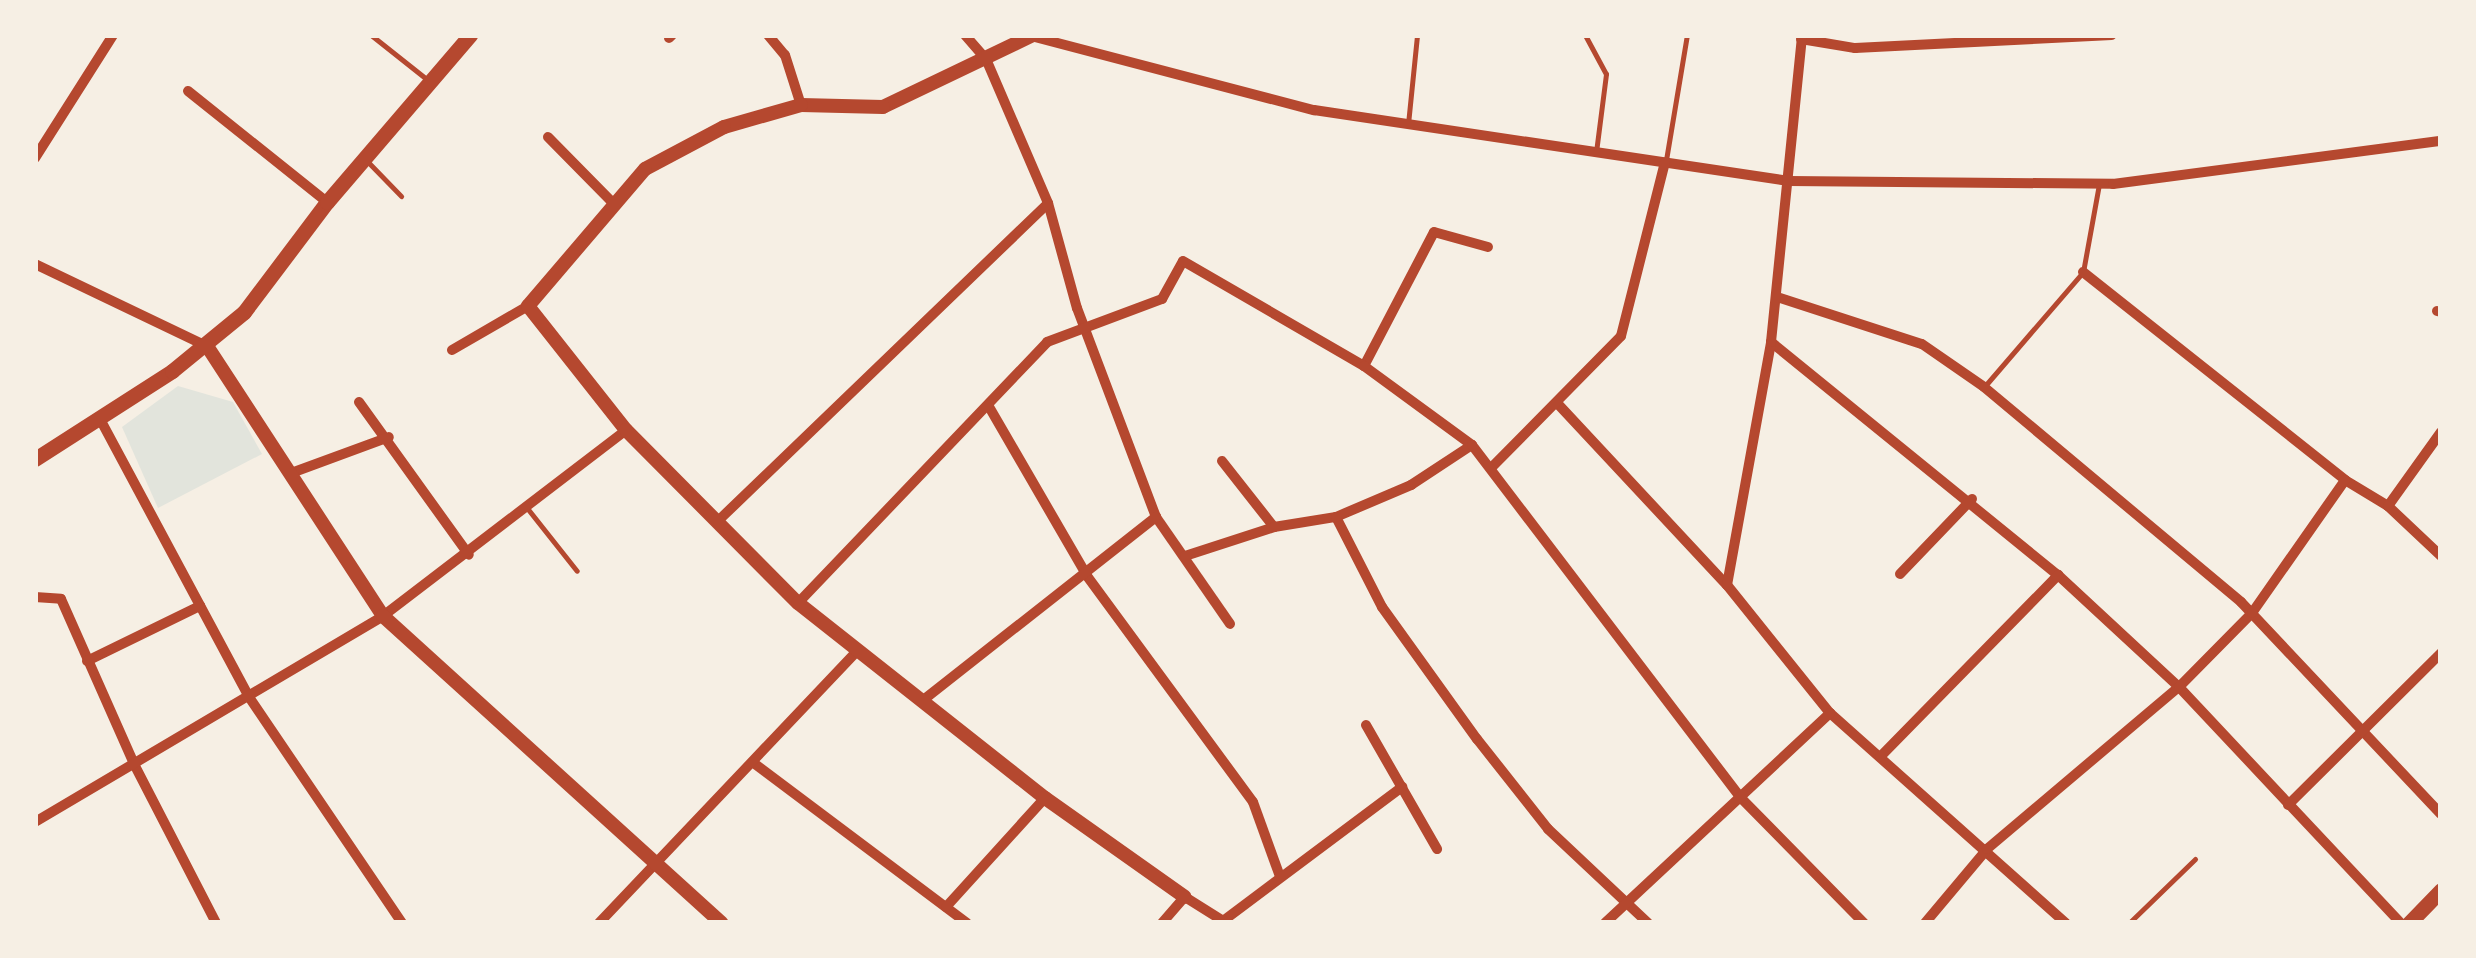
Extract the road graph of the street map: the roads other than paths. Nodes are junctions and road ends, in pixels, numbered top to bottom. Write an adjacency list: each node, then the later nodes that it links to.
1 (113, 35): 20 (street)
2 (370, 35): 13 (lane)
3 (470, 35): 13 (main road)
4 (768, 35): 15 (street)
5 (966, 35): 12 (street)
6 (1032, 35): 12 (street); 16 (street)
7 (1417, 35): 16 (lane)
8 (1585, 35): 19 (lane)
9 (1687, 35): 22 (lane)
10 (2112, 35): 11 (street)
11 (1801, 37): 23 (street)
12 (986, 59): 15 (street); 27 (street)
13 (431, 83): 21 (main road)
14 (188, 91): 26 (street)
15 (801, 105): 28 (street)
16 (1408, 124): 19 (street)
17 (548, 138): 28 (street)
18 (2441, 141): 24 (street)
19 (1596, 152): 22 (street)
20 (35, 158)
21 (364, 159): 25 (lane); 26 (main road)
22 (1665, 162): 23 (street); 41 (street)
23 (1789, 181): 24 (street); 32 (street)
24 (2099, 184): 31 (lane)
25 (401, 196)
26 (327, 202): 36 (main road)
27 (1048, 203): 34 (street); 58 (street)
28 (615, 205): 33 (street)
29 (1488, 247): 38 (street)
30 (35, 264): 36 (street)
31 (2083, 272): 39 (lane); 52 (street)
32 (1777, 297): 35 (street); 39 (street)
33 (528, 306): 37 (street); 44 (street)
34 (1086, 325): 38 (street); 42 (street); 57 (street)
35 (1771, 342): 53 (street); 67 (street)
36 (207, 346): 43 (main road); 51 (street)
37 (452, 350)
38 (1364, 366): 47 (street)
39 (1984, 387): 71 (street)
40 (359, 402): 46 (street)
41 (1557, 402): 50 (street); 67 (street)
42 (988, 405): 66 (street); 69 (street)
43 (100, 419): 48 (main road); 70 (street)
44 (626, 430): 55 (street); 58 (street)
45 (2441, 432): 54 (street)
46 (389, 437): 51 (street); 60 (street)
47 (1472, 444): 50 (street); 56 (street)
48 (35, 459)
49 (1222, 461): 59 (street)
50 (1492, 468): 88 (street)
51 (294, 472): 72 (street)
52 (2345, 480): 54 (street); 71 (street)
53 (1972, 498): 64 (street); 65 (street)
54 (2388, 506): 62 (street)
55 (527, 508): 60 (street); 63 (lane)
56 (1336, 516): 59 (street); 99 (street)
57 (1156, 517): 61 (street); 66 (street)
58 (720, 520): 69 (street)
59 (1274, 527): 61 (street)
60 (468, 555): 72 (street)
61 (1185, 556): 73 (street)
62 (2441, 556)
63 (577, 570)
64 (1900, 574)
65 (2058, 575): 77 (street); 83 (street)
66 (1087, 576): 79 (street); 96 (street)
67 (1727, 585): 80 (street)
68 (35, 598): 76 (street)
69 (798, 603): 74 (street)
70 (200, 606): 76 (street); 78 (street)
71 (2252, 613): 77 (street); 82 (street)
72 (383, 616): 78 (street); 95 (street)
73 (1230, 624)
74 (858, 650): 79 (street); 85 (street)
75 (2441, 653): 82 (street)
76 (87, 660): 84 (street)
77 (2179, 687): 89 (street); 92 (street)
78 (249, 697): 84 (street); 103 (street)
79 (922, 701): 87 (street)
80 (1830, 713): 83 (street); 88 (street)
81 (1366, 726): 86 (street)
82 (2362, 726): 89 (street); 90 (street)
83 (1880, 757): 92 (street)
84 (134, 764): 91 (street); 102 (street)
85 (755, 764): 95 (street); 100 (street)
86 (1402, 787): 93 (street); 96 (street)
87 (1045, 798): 98 (street); 100 (street)
88 (1740, 798): 99 (street); 110 (street)
89 (2288, 805): 114 (street)
90 (2441, 814)
91 (35, 822)
92 (1987, 849): 111 (street); 112 (street)
93 (1437, 850)
94 (2194, 859): 113 (lane)
95 (659, 864): 104 (street); 105 (street)
96 (1280, 874): 101 (street)
97 (2441, 890): 115 (main road)
98 (1184, 897): 101 (street); 107 (street)
99 (1626, 903): 108 (street); 109 (street)
100 (946, 908): 106 (street)
101 (1224, 922)
102 (216, 923)
103 (402, 923)
104 (599, 923)
105 (722, 923)
106 (968, 923)
107 (1162, 923)
108 (1604, 923)
109 (1648, 923)
110 (1864, 923)
111 (1925, 923)
112 (2066, 923)
113 (2129, 923)
114 (2401, 923)
115 (2409, 923)

